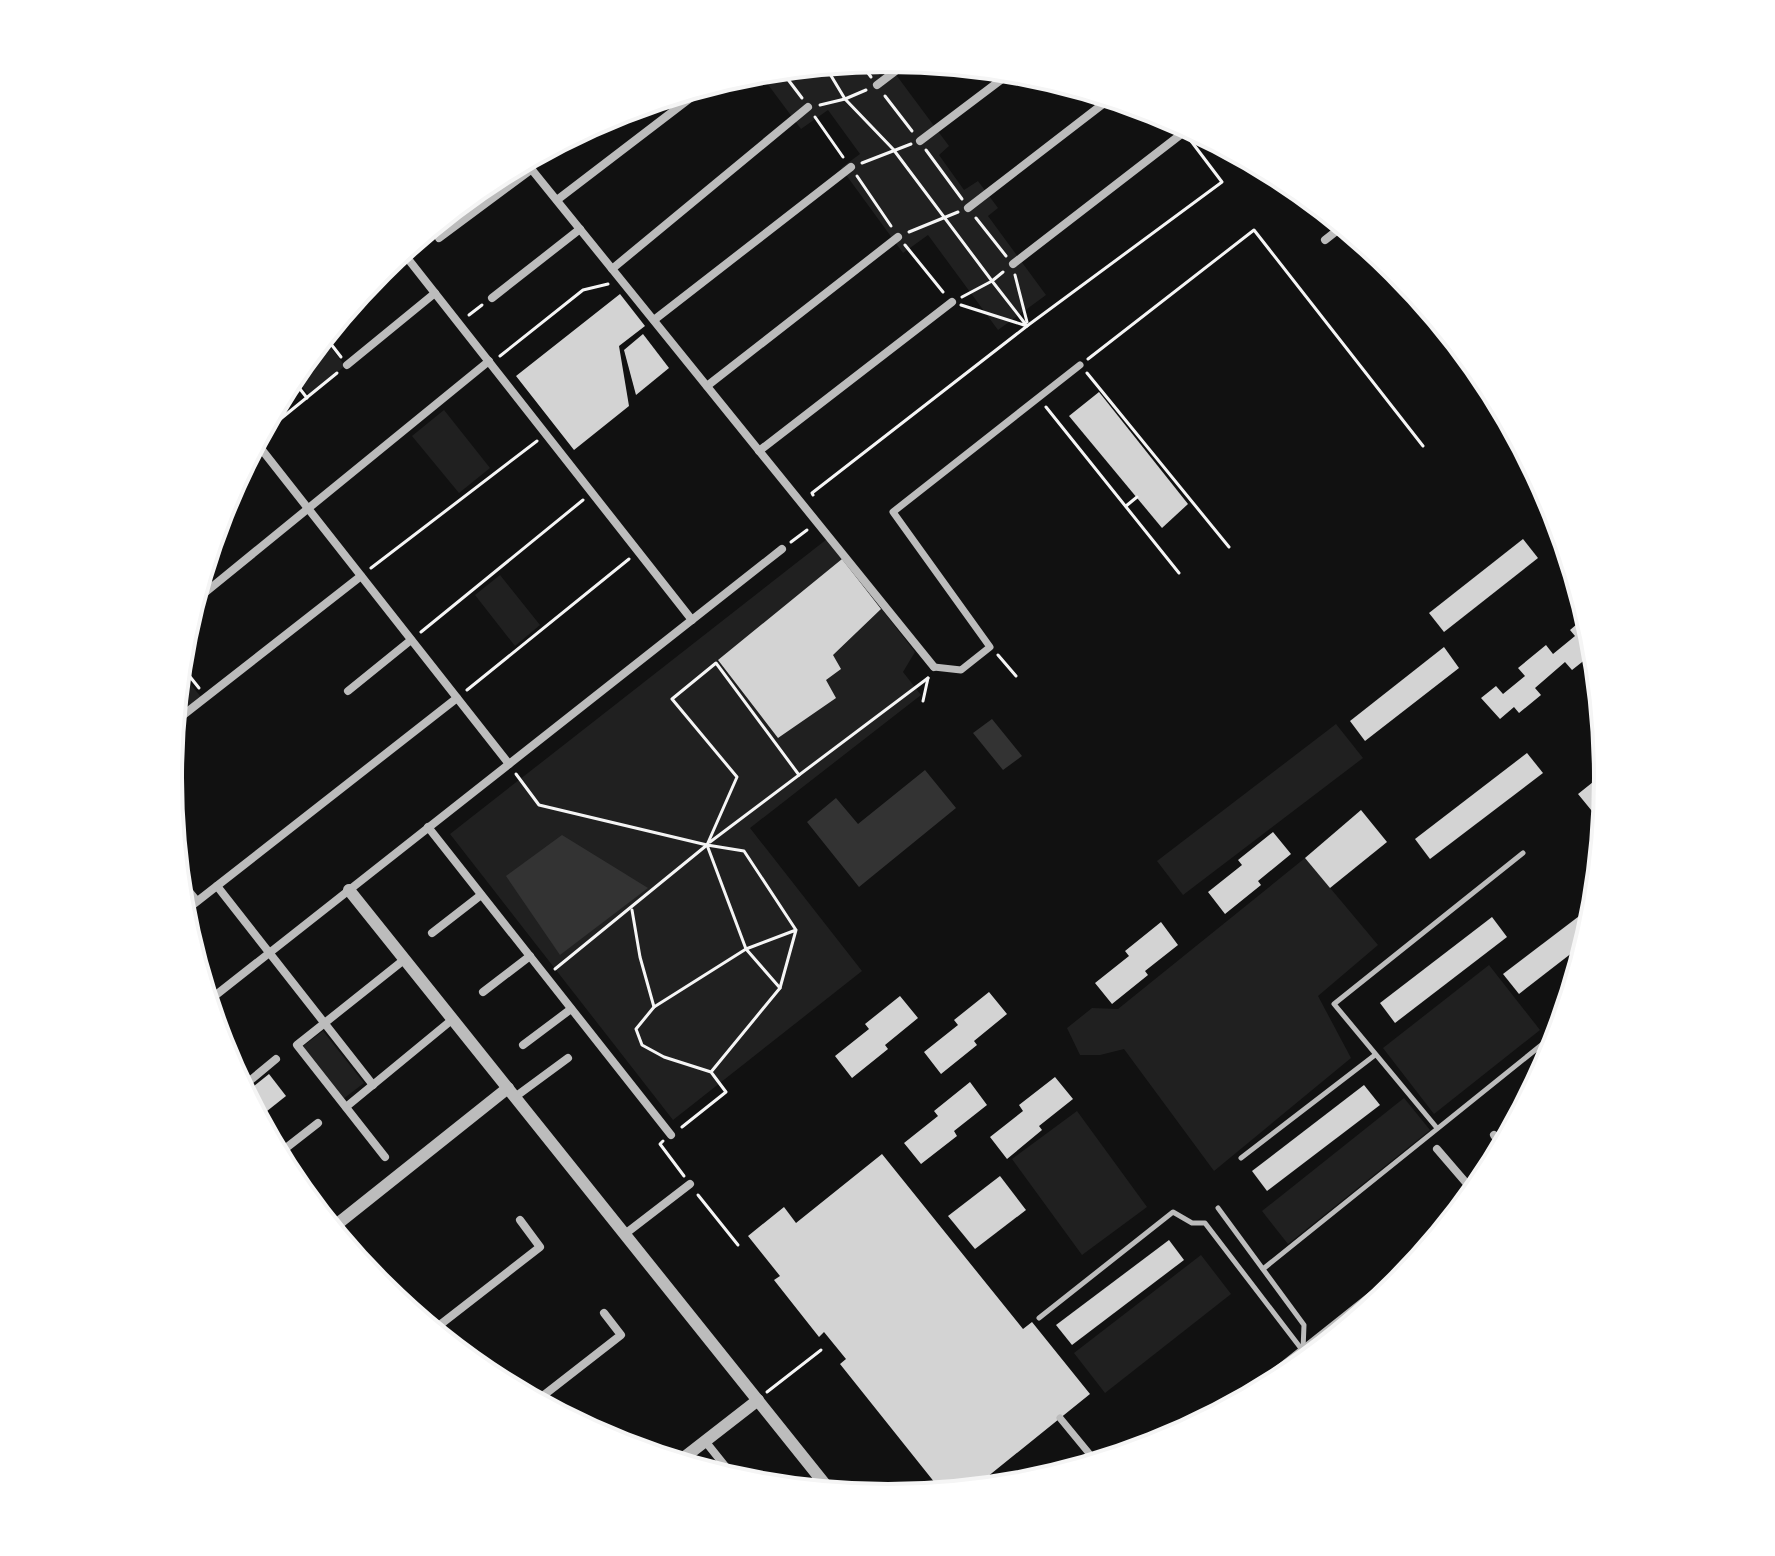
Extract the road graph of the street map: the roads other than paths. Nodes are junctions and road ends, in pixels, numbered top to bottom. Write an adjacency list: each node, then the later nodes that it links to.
1 (894, 72): 3 (street)
2 (999, 81): 8 (street)
3 (877, 85)
4 (685, 102): 11 (street)
5 (1101, 105): 12 (street)
6 (808, 107): 20 (street)
7 (1179, 136): 19 (street)
8 (920, 141)
9 (851, 167): 24 (street)
10 (532, 169): 11 (street); 16 (street)
11 (557, 200): 13 (street)
12 (968, 208)
13 (580, 229): 20 (street); 22 (street)
14 (1335, 232): 17 (street)
15 (898, 237): 28 (street)
16 (439, 238)
17 (1325, 240)
18 (409, 260): 21 (street)
19 (1013, 264)
20 (612, 269): 24 (street)
21 (435, 293): 25 (street); 26 (street)
22 (492, 298)
23 (952, 302): 30 (street)
24 (654, 320): 28 (street)
25 (490, 362): 31 (street); 35 (street)
26 (347, 365)
27 (1080, 365): 37 (street)
28 (707, 386): 30 (street)
29 (263, 449): 31 (street)
30 (759, 451): 37 (street)
31 (309, 510): 33 (street); 34 (street)
32 (782, 549): 35 (street)
33 (361, 576): 36 (street); 40 (street)
34 (207, 591)
35 (692, 620): 41 (street)
36 (411, 640): 38 (street); 39 (street)
37 (934, 667)
38 (348, 691)
39 (457, 698): 41 (street); 44 (street)
40 (185, 714)
41 (509, 764): 42 (street)
42 (428, 827): 45 (street); 47 (street)
43 (1523, 853): 61 (lane)
44 (217, 886): 48 (street); 51 (street)
45 (349, 890): 51 (street); 53 (street)
46 (192, 895): 48 (street)
47 (481, 895): 50 (street); 52 (street)
48 (197, 901): 49 (street)
49 (193, 904)
50 (432, 933)
51 (269, 953): 55 (street); 58 (street)
52 (530, 956): 54 (street); 56 (street)
53 (405, 959): 57 (street); 58 (street)
54 (483, 992)
55 (216, 995)
56 (571, 1009): 59 (street); 70 (street)
57 (453, 1019): 65 (street); 66 (street)
58 (325, 1024): 65 (street); 67 (street)
59 (523, 1045)
60 (1541, 1045): 69 (lane)
61 (1375, 1055): 69 (lane); 74 (lane)
62 (568, 1058): 66 (street)
63 (276, 1059): 64 (street)
64 (250, 1081)
65 (373, 1085): 67 (street)
66 (512, 1092): 79 (street); 80 (street)
67 (346, 1107): 73 (street)
68 (318, 1123): 71 (street)
69 (1437, 1128): 81 (lane)
70 (671, 1135)
71 (286, 1148)
72 (1437, 1149): 75 (street)
73 (385, 1157)
74 (1241, 1158)
75 (1466, 1183)
76 (690, 1184): 80 (street)
77 (1218, 1208): 81 (lane)
78 (520, 1220): 84 (street)
79 (339, 1223)
80 (625, 1234): 88 (street)
81 (1263, 1269): 85 (lane)
82 (604, 1313): 87 (street)
83 (1039, 1318): 86 (lane)
84 (441, 1324)
85 (1305, 1346)
86 (1302, 1349)
87 (544, 1395)
88 (758, 1400): 90 (street); 94 (street)
89 (1060, 1418): 91 (street)
90 (705, 1441): 92 (street); 93 (street)
91 (1090, 1454)
92 (687, 1455)
93 (723, 1464)
94 (822, 1480)

